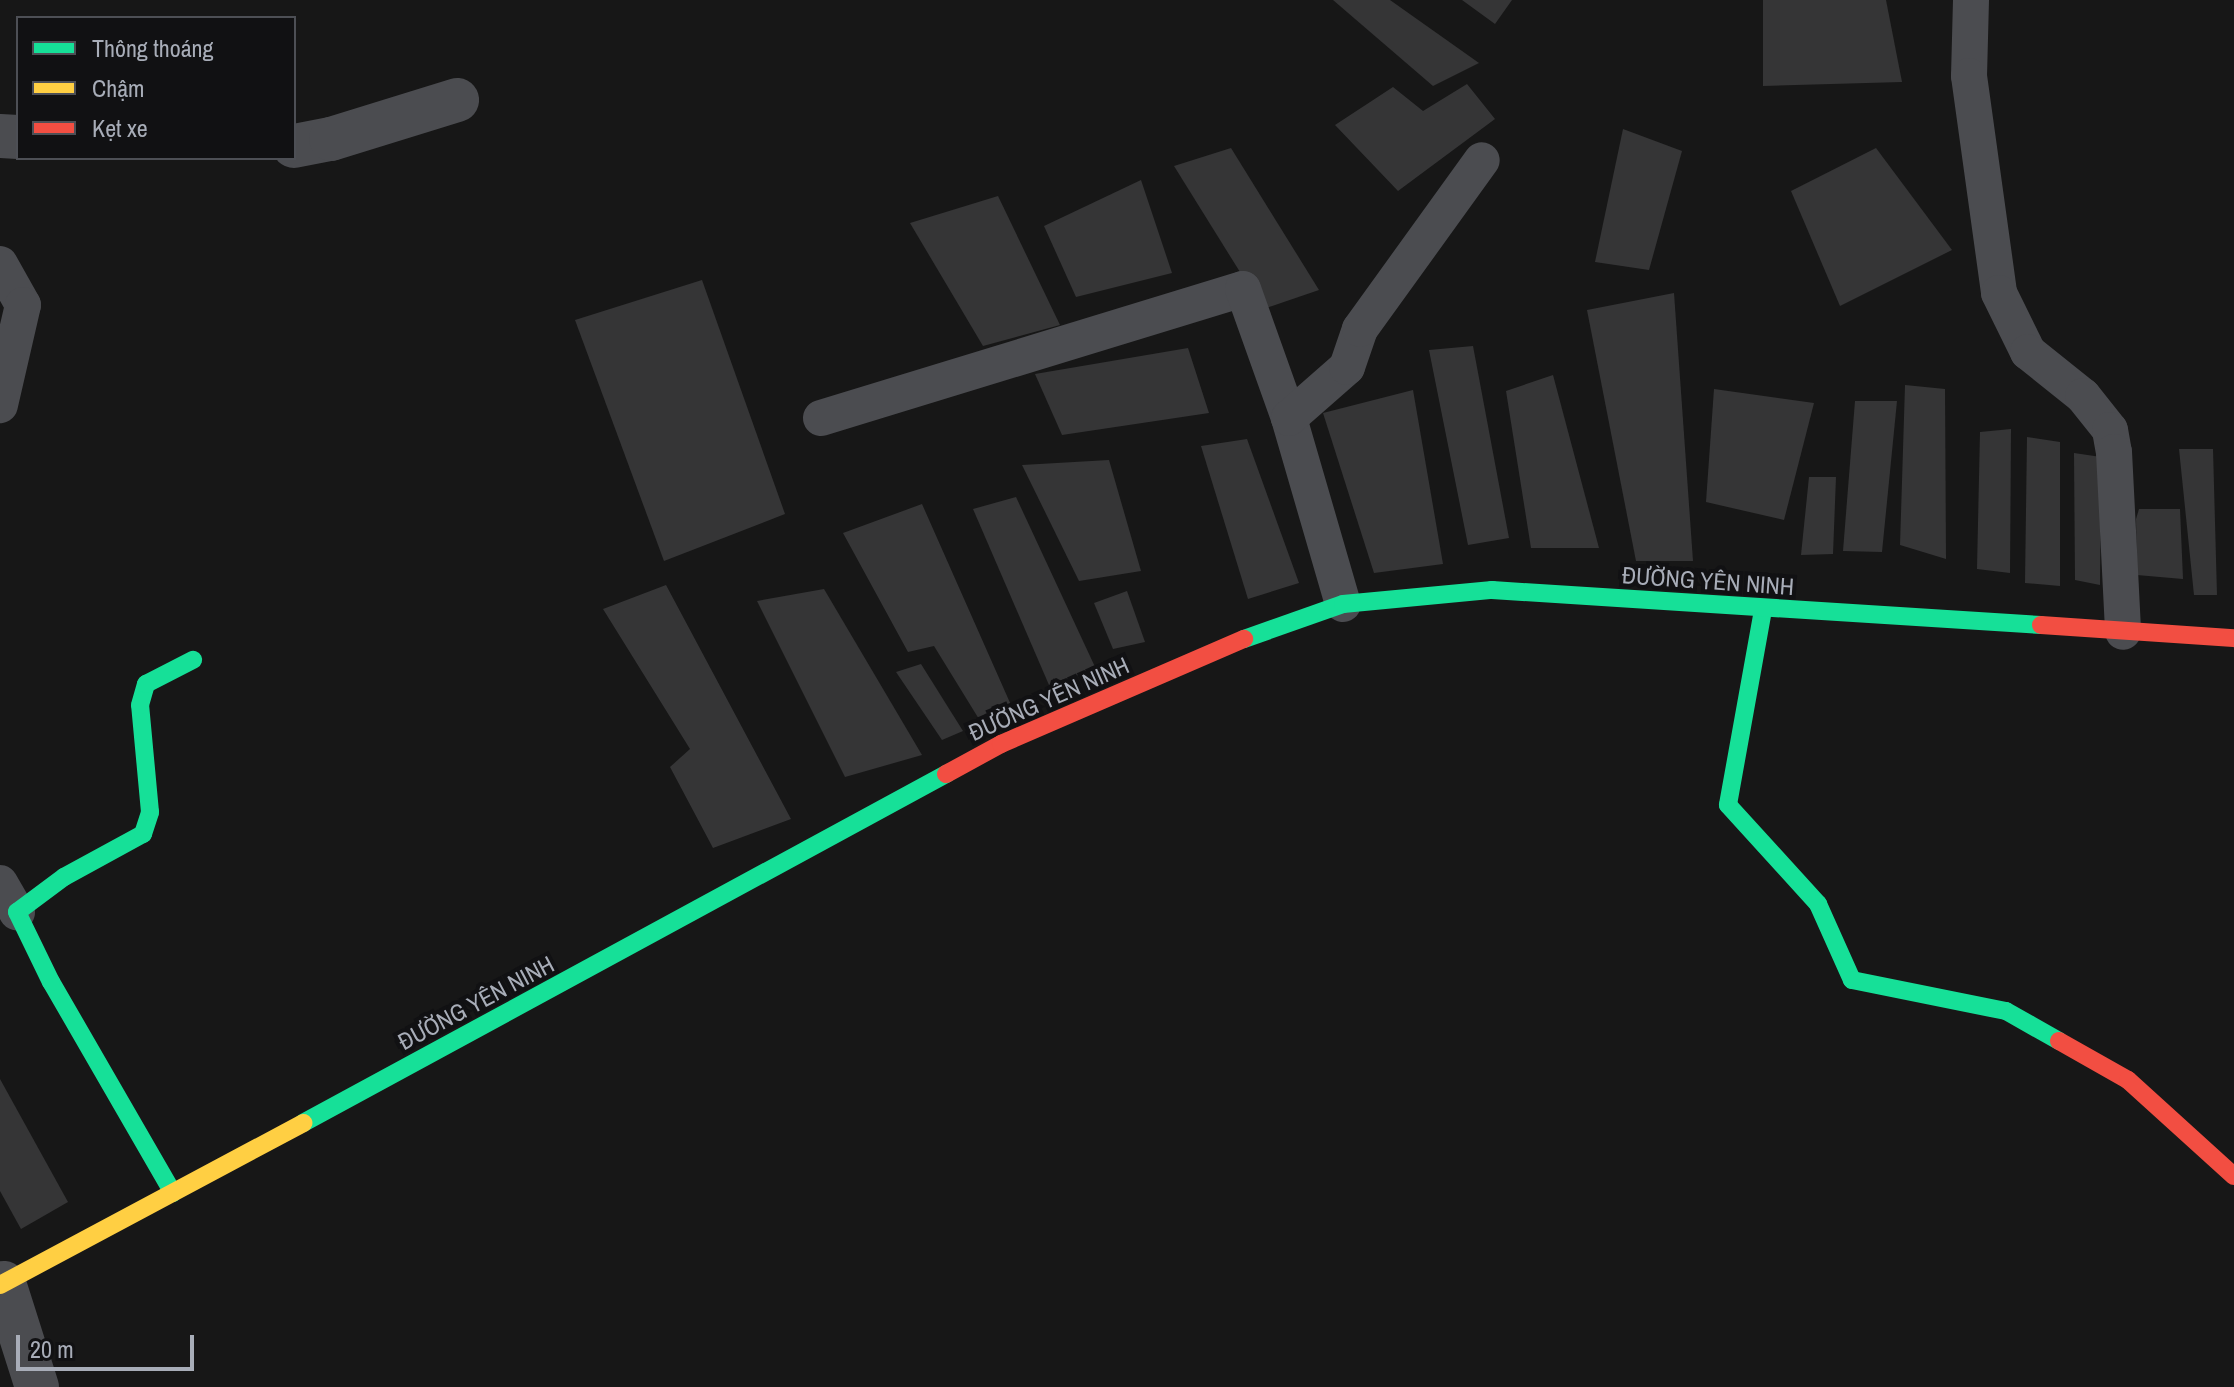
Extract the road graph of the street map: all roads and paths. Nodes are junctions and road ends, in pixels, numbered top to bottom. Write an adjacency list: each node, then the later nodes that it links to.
1 (1971, 0): 11 (lane)
2 (457, 100): 3 (street)
3 (296, 146)
4 (1482, 160): 8 (lane)
5 (0, 264): 6 (lane)
6 (0, 405)
7 (821, 418): 8 (lane)
8 (1289, 418): 9 (lane)
9 (1343, 604): 10 (main road, ĐƯỜNG YÊN NINH); 16 (main road, ĐƯỜNG YÊN NINH)
10 (1763, 610): 11 (main road, ĐƯỜNG YÊN NINH); 15 (main road)
11 (2123, 632): 12 (main road, ĐƯỜNG YÊN NINH)
12 (2234, 638)
13 (193, 660): 14 (main road)
14 (9, 897): 16 (main road)
15 (2234, 1176)
16 (173, 1193): 17 (main road, ĐƯỜNG YÊN NINH)
17 (2, 1284): 18 (street)
18 (37, 1387)

